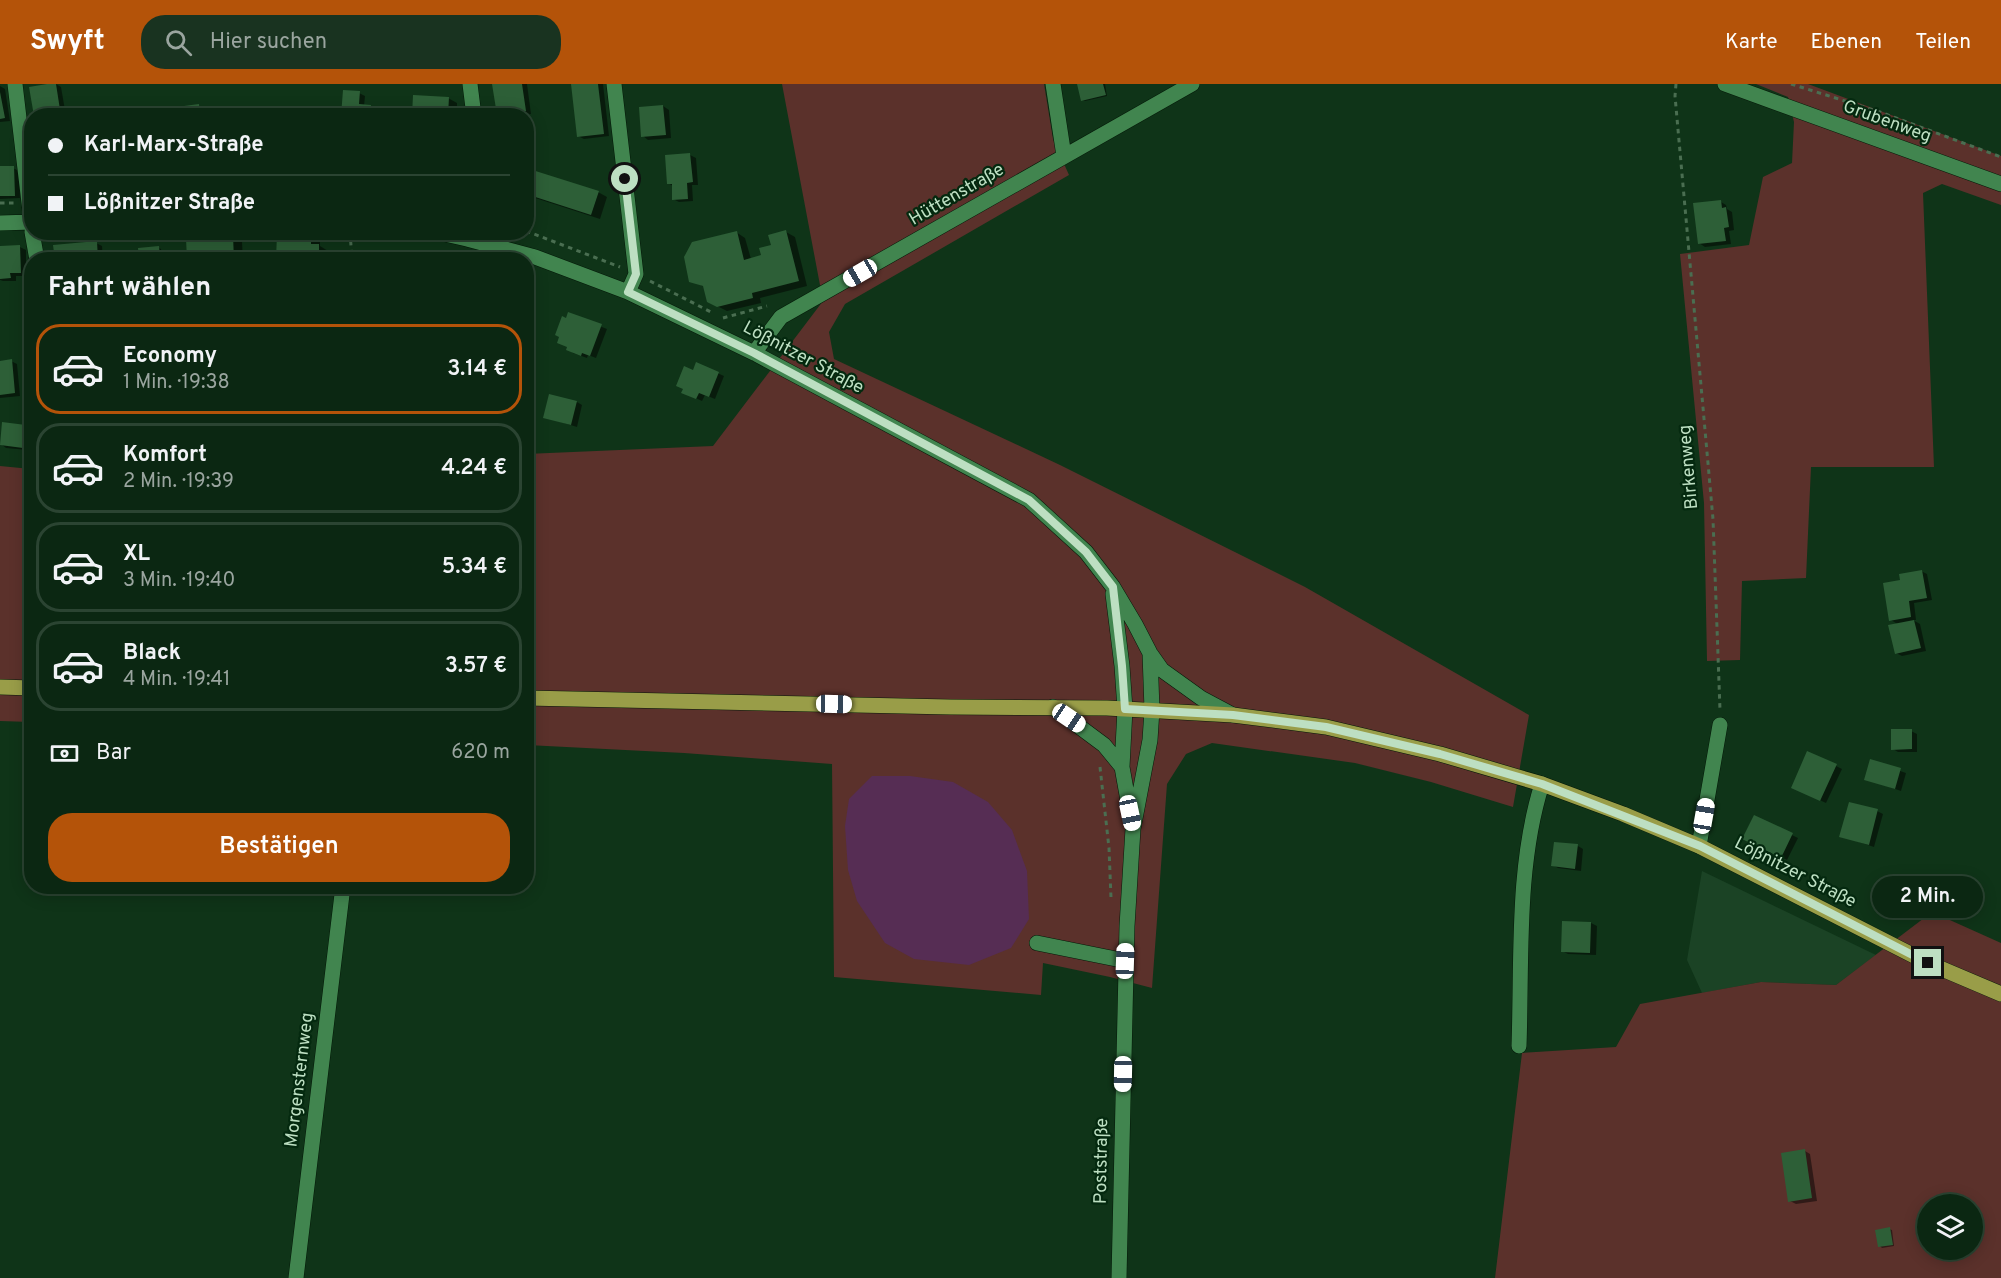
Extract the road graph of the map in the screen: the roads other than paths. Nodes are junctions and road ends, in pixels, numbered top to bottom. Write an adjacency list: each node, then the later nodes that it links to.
1 (15, 84): 8 (street)
2 (470, 84): 7 (street)
3 (614, 84): 16 (street)
4 (1053, 84): 9 (street)
5 (1192, 84): 9 (street, Hüttenstraße)
6 (1725, 84): 10 (street, Grubenweg)
7 (473, 108)
8 (24, 129)
9 (1064, 156): 17 (street, Hüttenstraße)
10 (2001, 184)
11 (0, 223): 12 (street)
12 (24, 225)
13 (481, 240): 14 (street, Lößnitzer Straße)
14 (519, 252)
15 (534, 257): 16 (street, Lößnitzer Straße)
16 (628, 292): 17 (street, Lößnitzer Straße)
17 (754, 353): 18 (street, Lößnitzer Straße)
18 (1113, 587): 19 (street, Lößnitzer Straße); 24 (street)
19 (1150, 653): 25 (street, Lößnitzer Straße); 26 (street, Lößnitzer Straße)
20 (0, 687): 21 (main road)
21 (24, 688)
22 (534, 698): 23 (main road, Lößnitzer Straße)
23 (1053, 708): 24 (main road, Lößnitzer Straße); 28 (street)
24 (1125, 709): 25 (main road, Lößnitzer Straße); 28 (street, Poststraße)
25 (1152, 710): 26 (main road, Lößnitzer Straße); 30 (street, Poststraße)
26 (1233, 715): 29 (main road, Lößnitzer Straße)
27 (1720, 725): 31 (street)
28 (1122, 767): 30 (street, Poststraße)
29 (1542, 784): 31 (main road, Lößnitzer Straße); 36 (street)
30 (1133, 829): 34 (street, Poststraße)
31 (1700, 846): 35 (main road, Lößnitzer Straße)
32 (342, 894): 37 (street, Morgensternweg)
33 (1037, 943): 34 (street)
34 (1125, 961): 38 (street, Poststraße)
35 (2001, 994)
36 (1519, 1046)
37 (296, 1278)
38 (1119, 1278)

